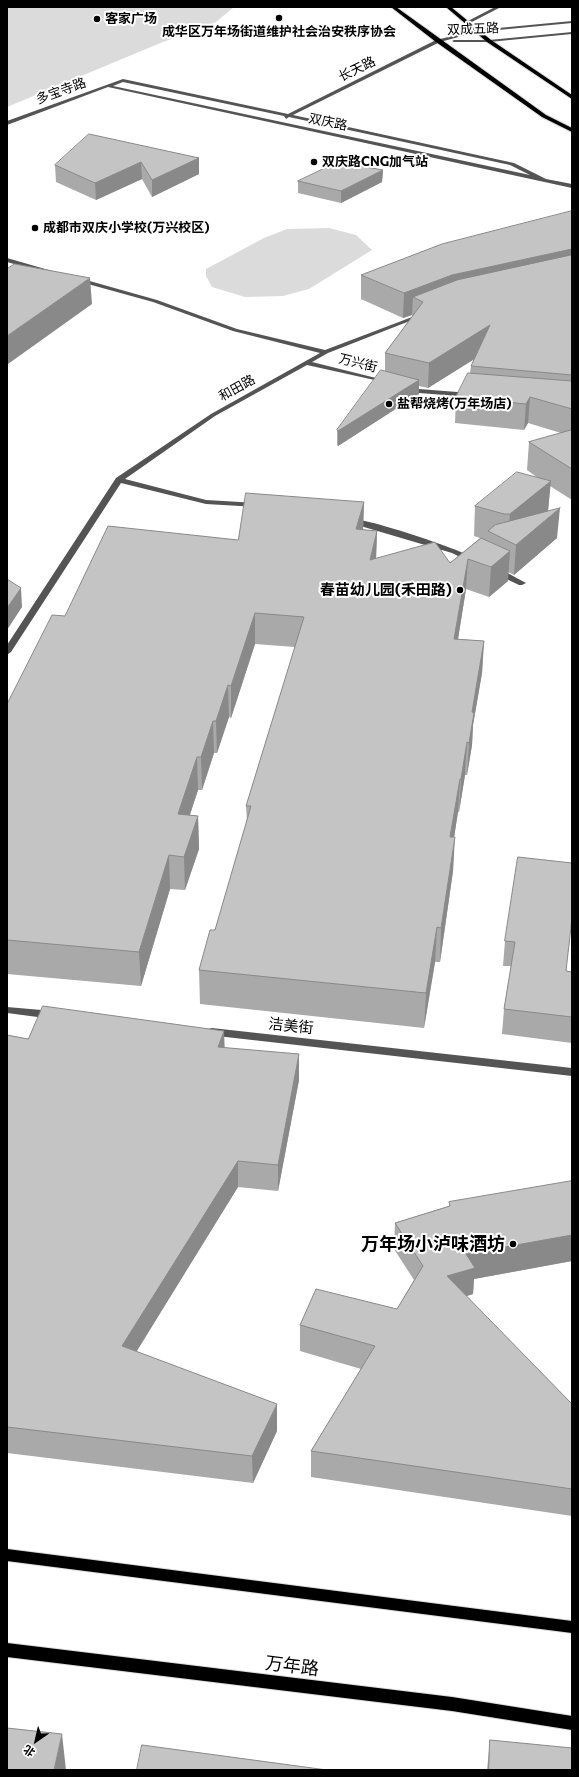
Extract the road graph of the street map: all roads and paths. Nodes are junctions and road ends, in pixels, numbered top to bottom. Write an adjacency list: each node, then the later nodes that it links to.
1 (393, 7): 8 (main road)
2 (448, 7): 5 (main road)
3 (500, 7): 5 (street)
4 (572, 22): 6 (street, 双成五路)
5 (466, 23): 6 (main road)
6 (477, 31): 8 (street, 双成五路); 9 (main road)
7 (572, 32): 9 (street, 双成五路)
8 (438, 41): 9 (street, 双成五路); 13 (street, 长天路); 15 (main road)
9 (489, 41): 12 (main road)
10 (123, 80): 11 (street, 多宝寺路); 13 (street, 双庆路)
11 (108, 86): 14 (street, 多宝寺路); 16 (street, 双庆路)
12 (572, 97)
13 (286, 117): 16 (street, 双庆路)
14 (7, 123)
15 (572, 130)
16 (544, 180): 17 (street, 双庆路)
17 (572, 186)
18 (7, 260): 19 (street)
19 (59, 274)
20 (74, 278): 22 (street)
21 (432, 311): 22 (street, 和田路)
22 (326, 352): 23 (street, 和田路)
23 (306, 363): 24 (street, 万兴街); 25 (street, 和田路)
24 (480, 395)
25 (119, 480): 26 (street); 29 (street, 和田路)
26 (266, 506)
27 (341, 519): 28 (street)
28 (522, 583)
29 (7, 652)
30 (7, 1010): 31 (street)
31 (62, 1016)
32 (203, 1031): 33 (street, 洁美街)
33 (572, 1072)
34 (7, 1555): 35 (main road)
35 (572, 1627)
36 (7, 1650): 37 (main road, 万年路)
37 (572, 1723)

